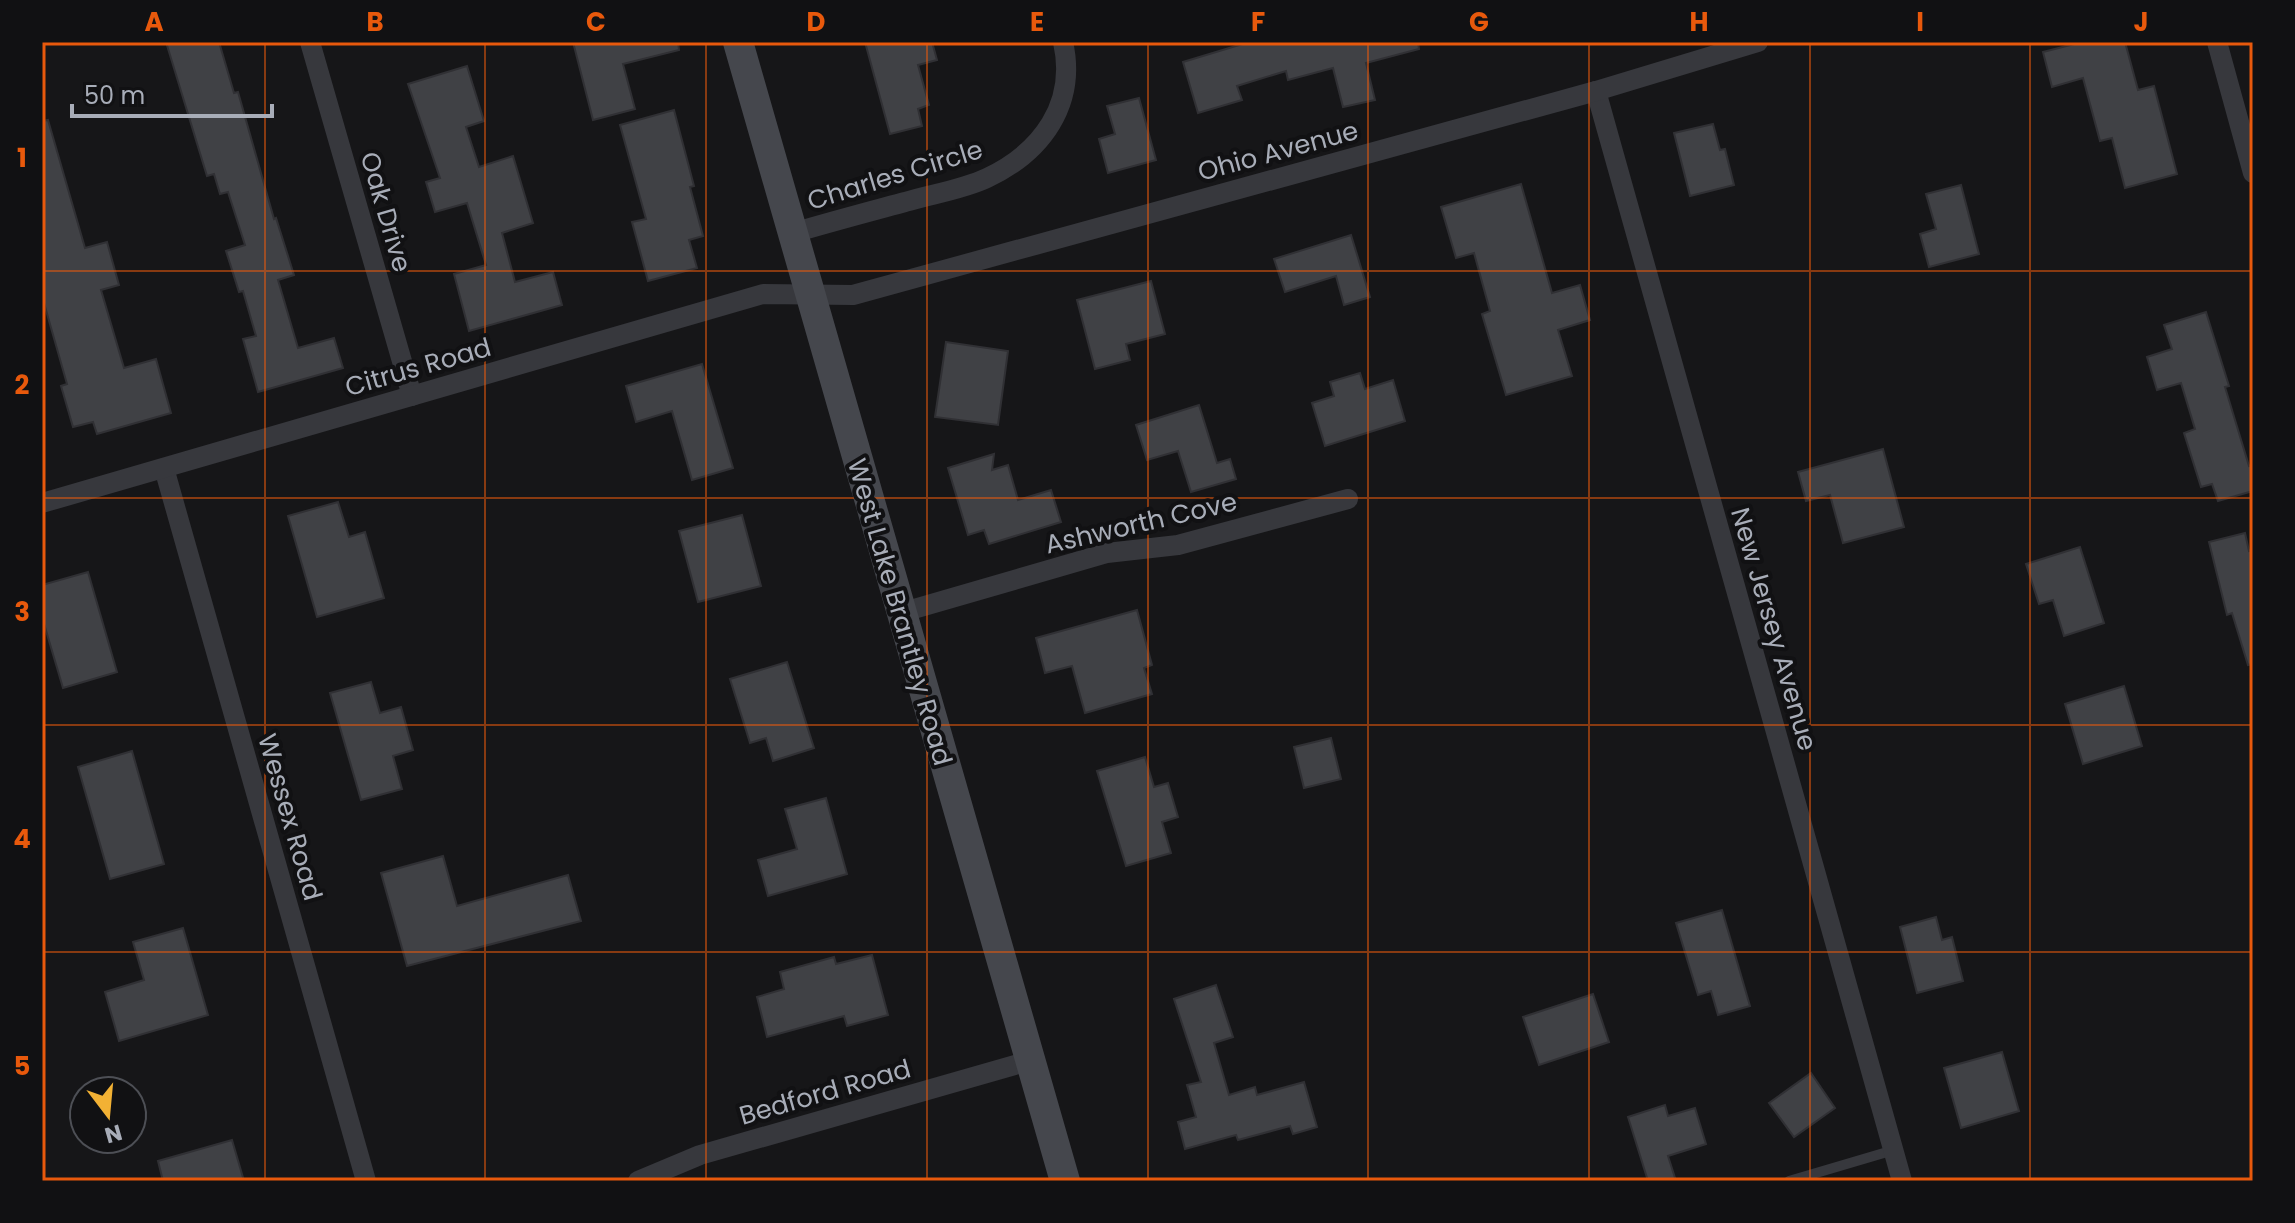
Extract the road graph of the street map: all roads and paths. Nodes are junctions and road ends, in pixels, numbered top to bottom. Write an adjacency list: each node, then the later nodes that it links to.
1 (310, 42): 10 (street, Oak Drive)
2 (738, 42): 8 (street, West Lake Brantley Road)
3 (1063, 42): 8 (street, Charles Circle)
4 (1758, 42): 6 (street, Ohio Avenue)
5 (2217, 42): 7 (street)
6 (1596, 91): 9 (street, Ohio Avenue); 16 (street, New Jersey Avenue)
7 (2253, 173)
8 (793, 233): 9 (street, West Lake Brantley Road)
9 (810, 294): 10 (street, Citrus Road); 14 (street, West Lake Brantley Road)
10 (412, 396): 11 (street, Citrus Road)
11 (164, 468): 13 (street, Citrus Road); 17 (street, Wessex Road)
12 (1348, 499): 14 (street, Ashworth Cove)
13 (42, 503)
14 (900, 613): 15 (street, West Lake Brantley Road)
15 (1029, 1061): 18 (street, Bedford Road); 19 (street, West Lake Brantley Road)
16 (1894, 1150): 20 (lane); 21 (street, New Jersey Avenue)
17 (366, 1181)
18 (638, 1181)
19 (1065, 1181)
20 (1789, 1181)
21 (1902, 1181)

